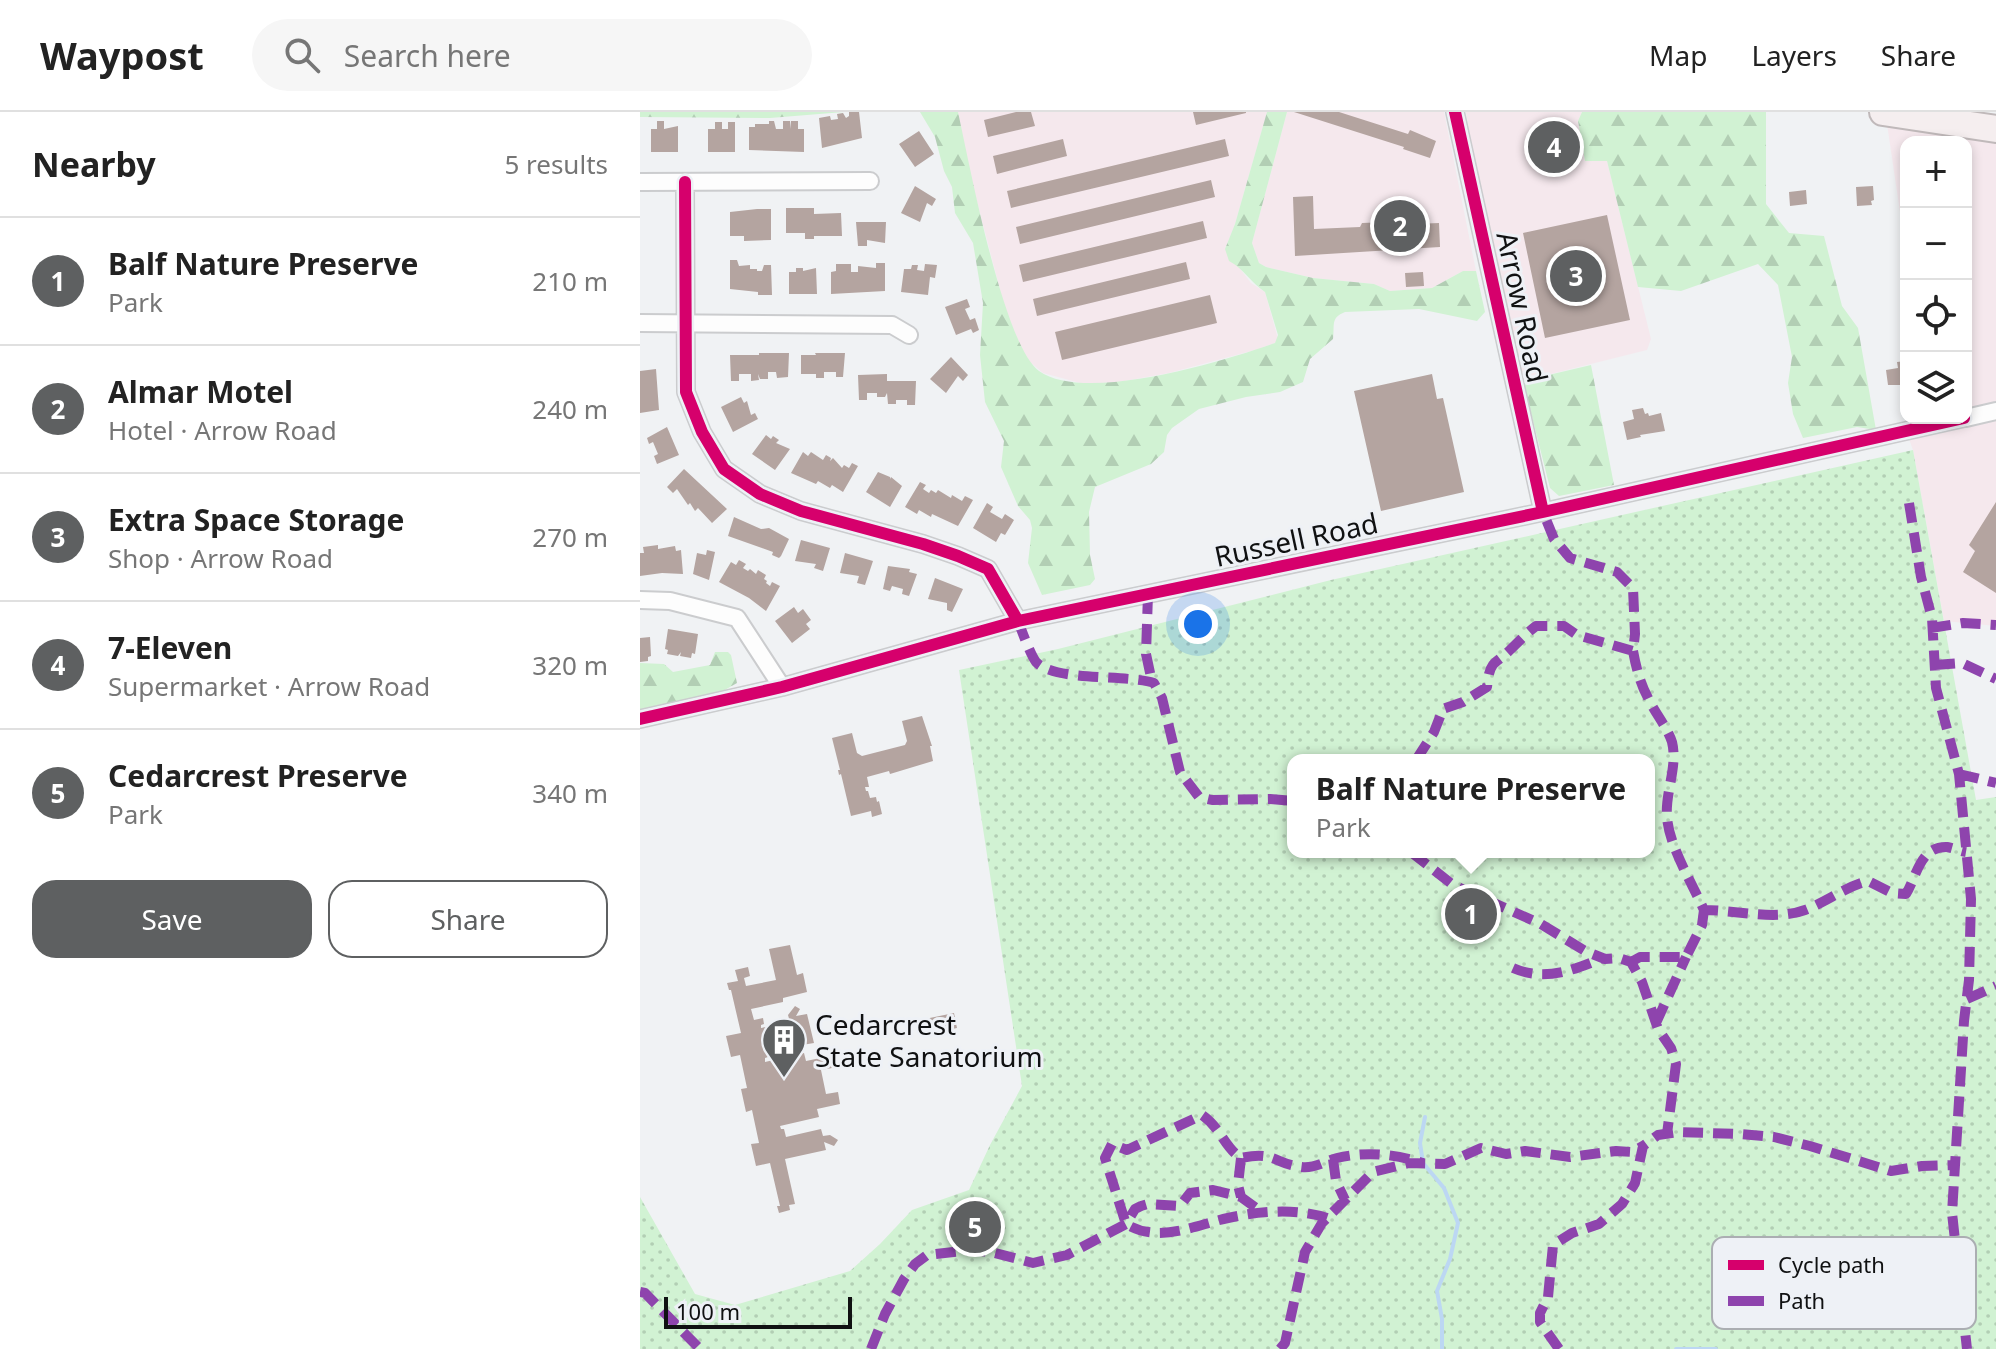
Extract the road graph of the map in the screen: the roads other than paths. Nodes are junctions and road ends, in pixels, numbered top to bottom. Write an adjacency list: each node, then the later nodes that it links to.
1 (1455, 112): 13 (street, Arrow Road)
2 (1883, 112): 3 (highway)
3 (1996, 129)
4 (870, 181): 6 (street)
5 (640, 182): 6 (street)
6 (685, 182): 8 (street)
7 (640, 323): 8 (street)
8 (687, 324): 9 (street); 15 (street)
9 (909, 335)
10 (1996, 411): 11 (street, Russell Road)
11 (1972, 416)
12 (1938, 424): 13 (street, Russell Road)
13 (1543, 512): 15 (street, Russell Road)
14 (640, 600): 16 (street)
15 (1018, 621): 16 (street, Russell Road)
16 (782, 687): 17 (street, Russell Road)
17 (640, 719)

